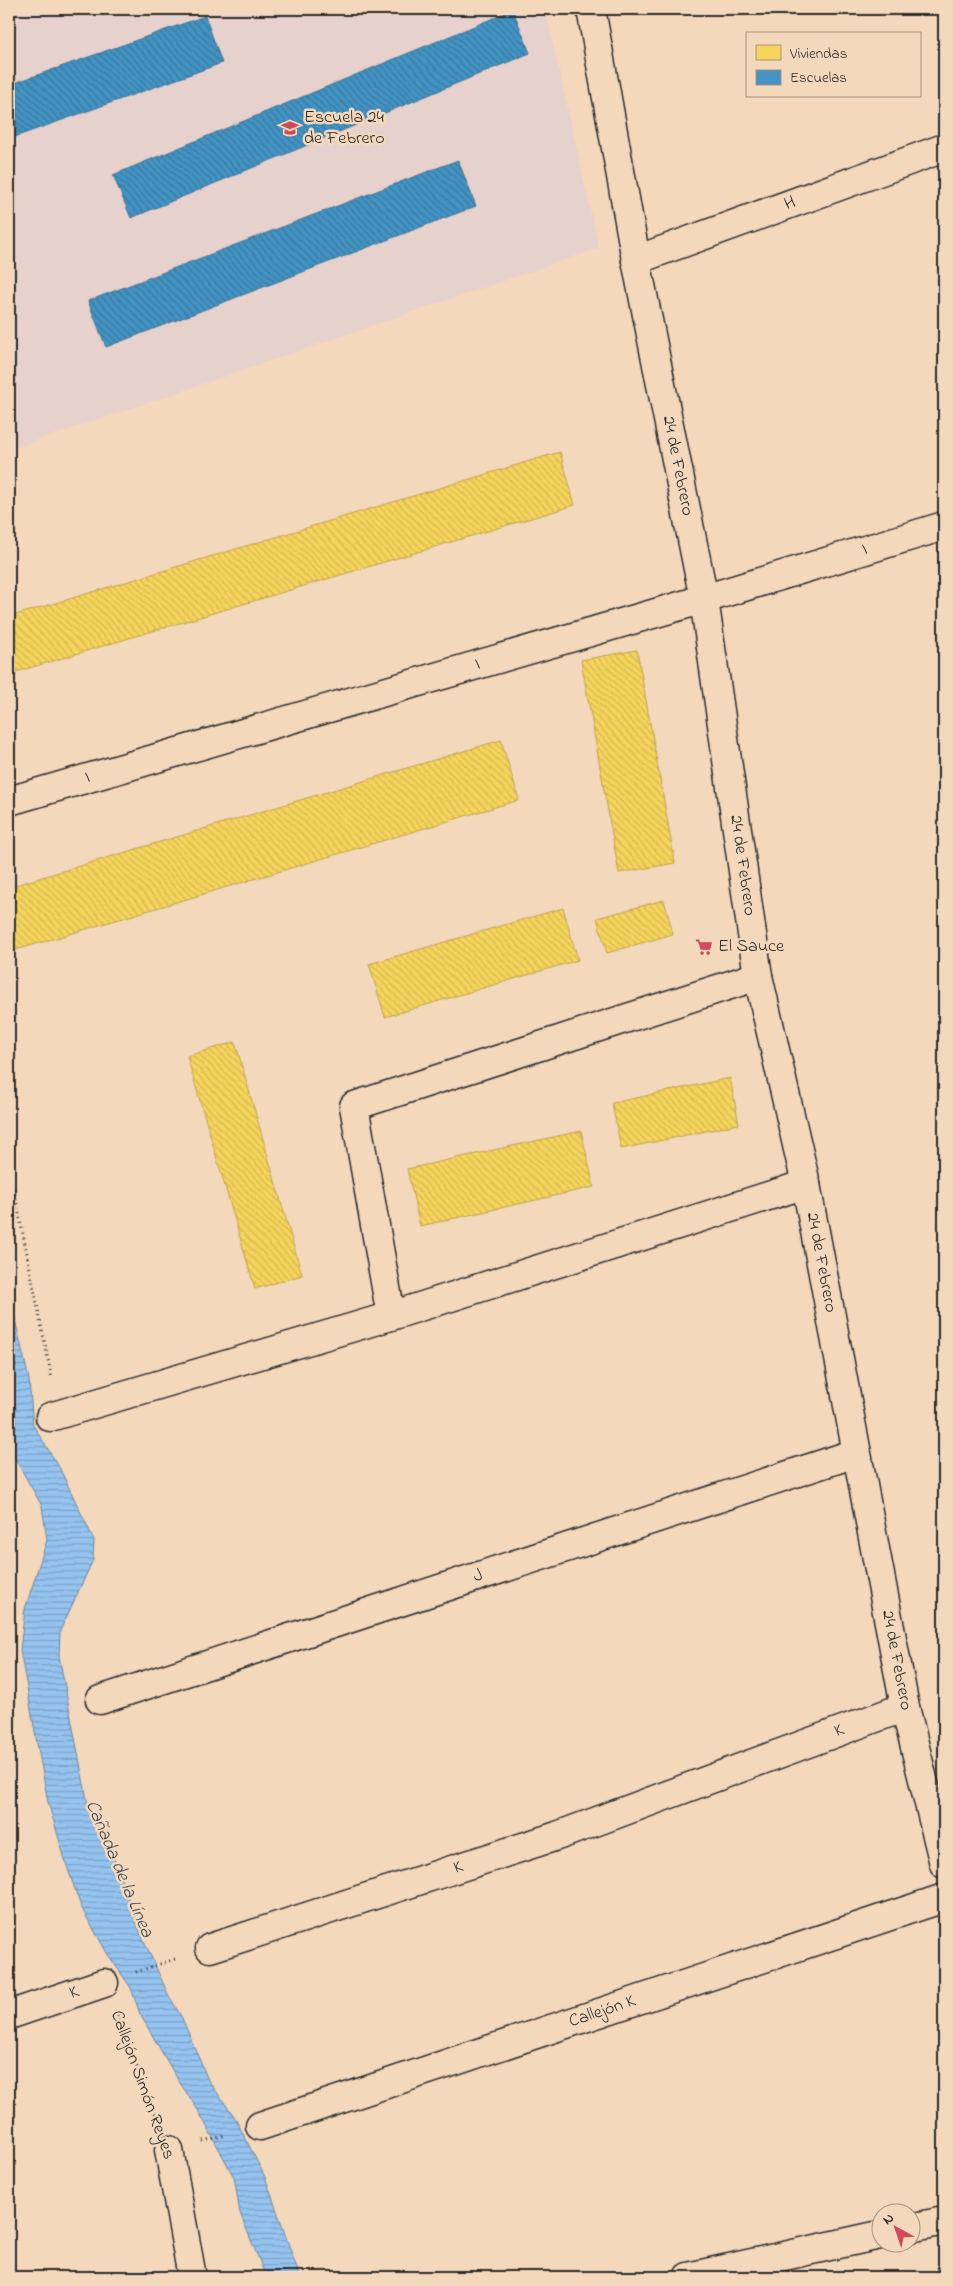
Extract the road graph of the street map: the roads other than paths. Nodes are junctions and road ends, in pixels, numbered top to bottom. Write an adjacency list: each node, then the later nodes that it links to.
1 (591, 9): 3 (street, 24 de Febrero)
2 (944, 148): 3 (street, H)
3 (636, 260): 5 (street, 24 de Febrero)
4 (944, 526): 5 (street, I)
5 (704, 598): 6 (street, I); 7 (street, 24 de Febrero)
6 (9, 801)
7 (758, 976): 8 (street, 24 de Febrero); 9 (street)
8 (806, 1184): 9 (street); 11 (street, 24 de Febrero)
9 (391, 1316): 10 (street)
10 (55, 1416)
11 (856, 1453): 12 (street, J); 13 (street, 24 de Febrero)
12 (100, 1700)
13 (905, 1707): 14 (street, 24 de Febrero); 16 (street, K)
14 (944, 1864)
15 (944, 1898): 19 (street, Callejón K)
16 (210, 1948)
17 (104, 1983): 18 (street, K)
18 (9, 2015)
19 (260, 2126)
20 (168, 2150): 24 (street, Callejón Simón Reyes)
21 (944, 2221): 22 (street)
22 (920, 2226)
23 (870, 2237): 25 (street)
24 (192, 2277)
25 (688, 2277)

